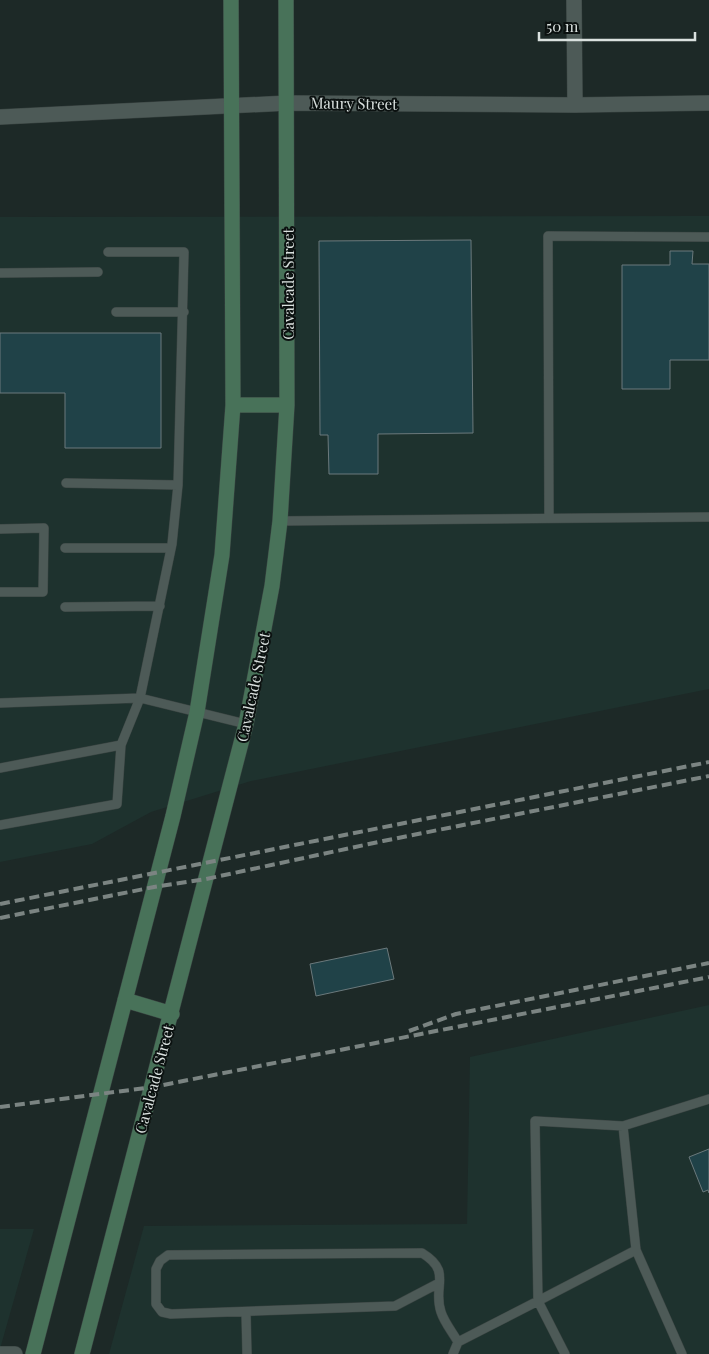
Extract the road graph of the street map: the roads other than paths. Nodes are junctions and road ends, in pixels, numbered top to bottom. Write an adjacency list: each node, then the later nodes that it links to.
1 (231, 0): 6 (main road)
2 (286, 0): 4 (main road, Cavalcade Street)
3 (574, 0): 7 (street)
4 (288, 103): 6 (street, Maury Street); 7 (street, Maury Street); 16 (main road, Cavalcade Street)
5 (709, 103): 7 (street, Maury Street)
6 (232, 105): 8 (street, Maury Street); 15 (main road)
7 (575, 105)
8 (0, 117)
9 (709, 236): 19 (lane)
10 (108, 252): 14 (lane)
11 (98, 272): 12 (lane)
12 (0, 273)
13 (116, 312): 14 (lane)
14 (184, 312): 18 (lane)
15 (233, 405): 16 (main road); 30 (main road)
16 (287, 405): 21 (main road, Cavalcade Street)
17 (66, 483): 18 (lane)
18 (178, 484): 24 (lane)
19 (549, 517): 20 (lane); 21 (lane)
20 (709, 517)
21 (280, 521): 31 (main road, Cavalcade Street)
22 (0, 529): 25 (lane)
23 (64, 548): 24 (lane)
24 (171, 548): 27 (lane)
25 (0, 592)
26 (65, 606): 27 (lane)
27 (160, 606): 28 (lane)
28 (140, 698): 29 (lane); 30 (lane); 32 (lane)
29 (0, 702)
30 (197, 712): 31 (lane); 35 (main road)
31 (246, 724): 36 (main road, Cavalcade Street)
32 (121, 745): 33 (lane); 34 (lane)
33 (0, 768)
34 (0, 825)
35 (126, 1000): 36 (main road); 46 (main road)
36 (172, 1014): 47 (main road, Cavalcade Street)
37 (709, 1099): 38 (lane)
38 (623, 1126): 39 (lane); 41 (lane)
39 (636, 1250): 41 (lane); 51 (lane)
40 (439, 1283): 42 (lane); 42 (lane); 43 (lane)
41 (538, 1301): 43 (lane); 50 (lane)
42 (246, 1313): 48 (lane)
43 (458, 1342): 49 (lane)
44 (0, 1354): 45 (street)
45 (15, 1354)
46 (33, 1354)
47 (82, 1354)
48 (247, 1354)
49 (453, 1354)
50 (565, 1354)
51 (682, 1354)

